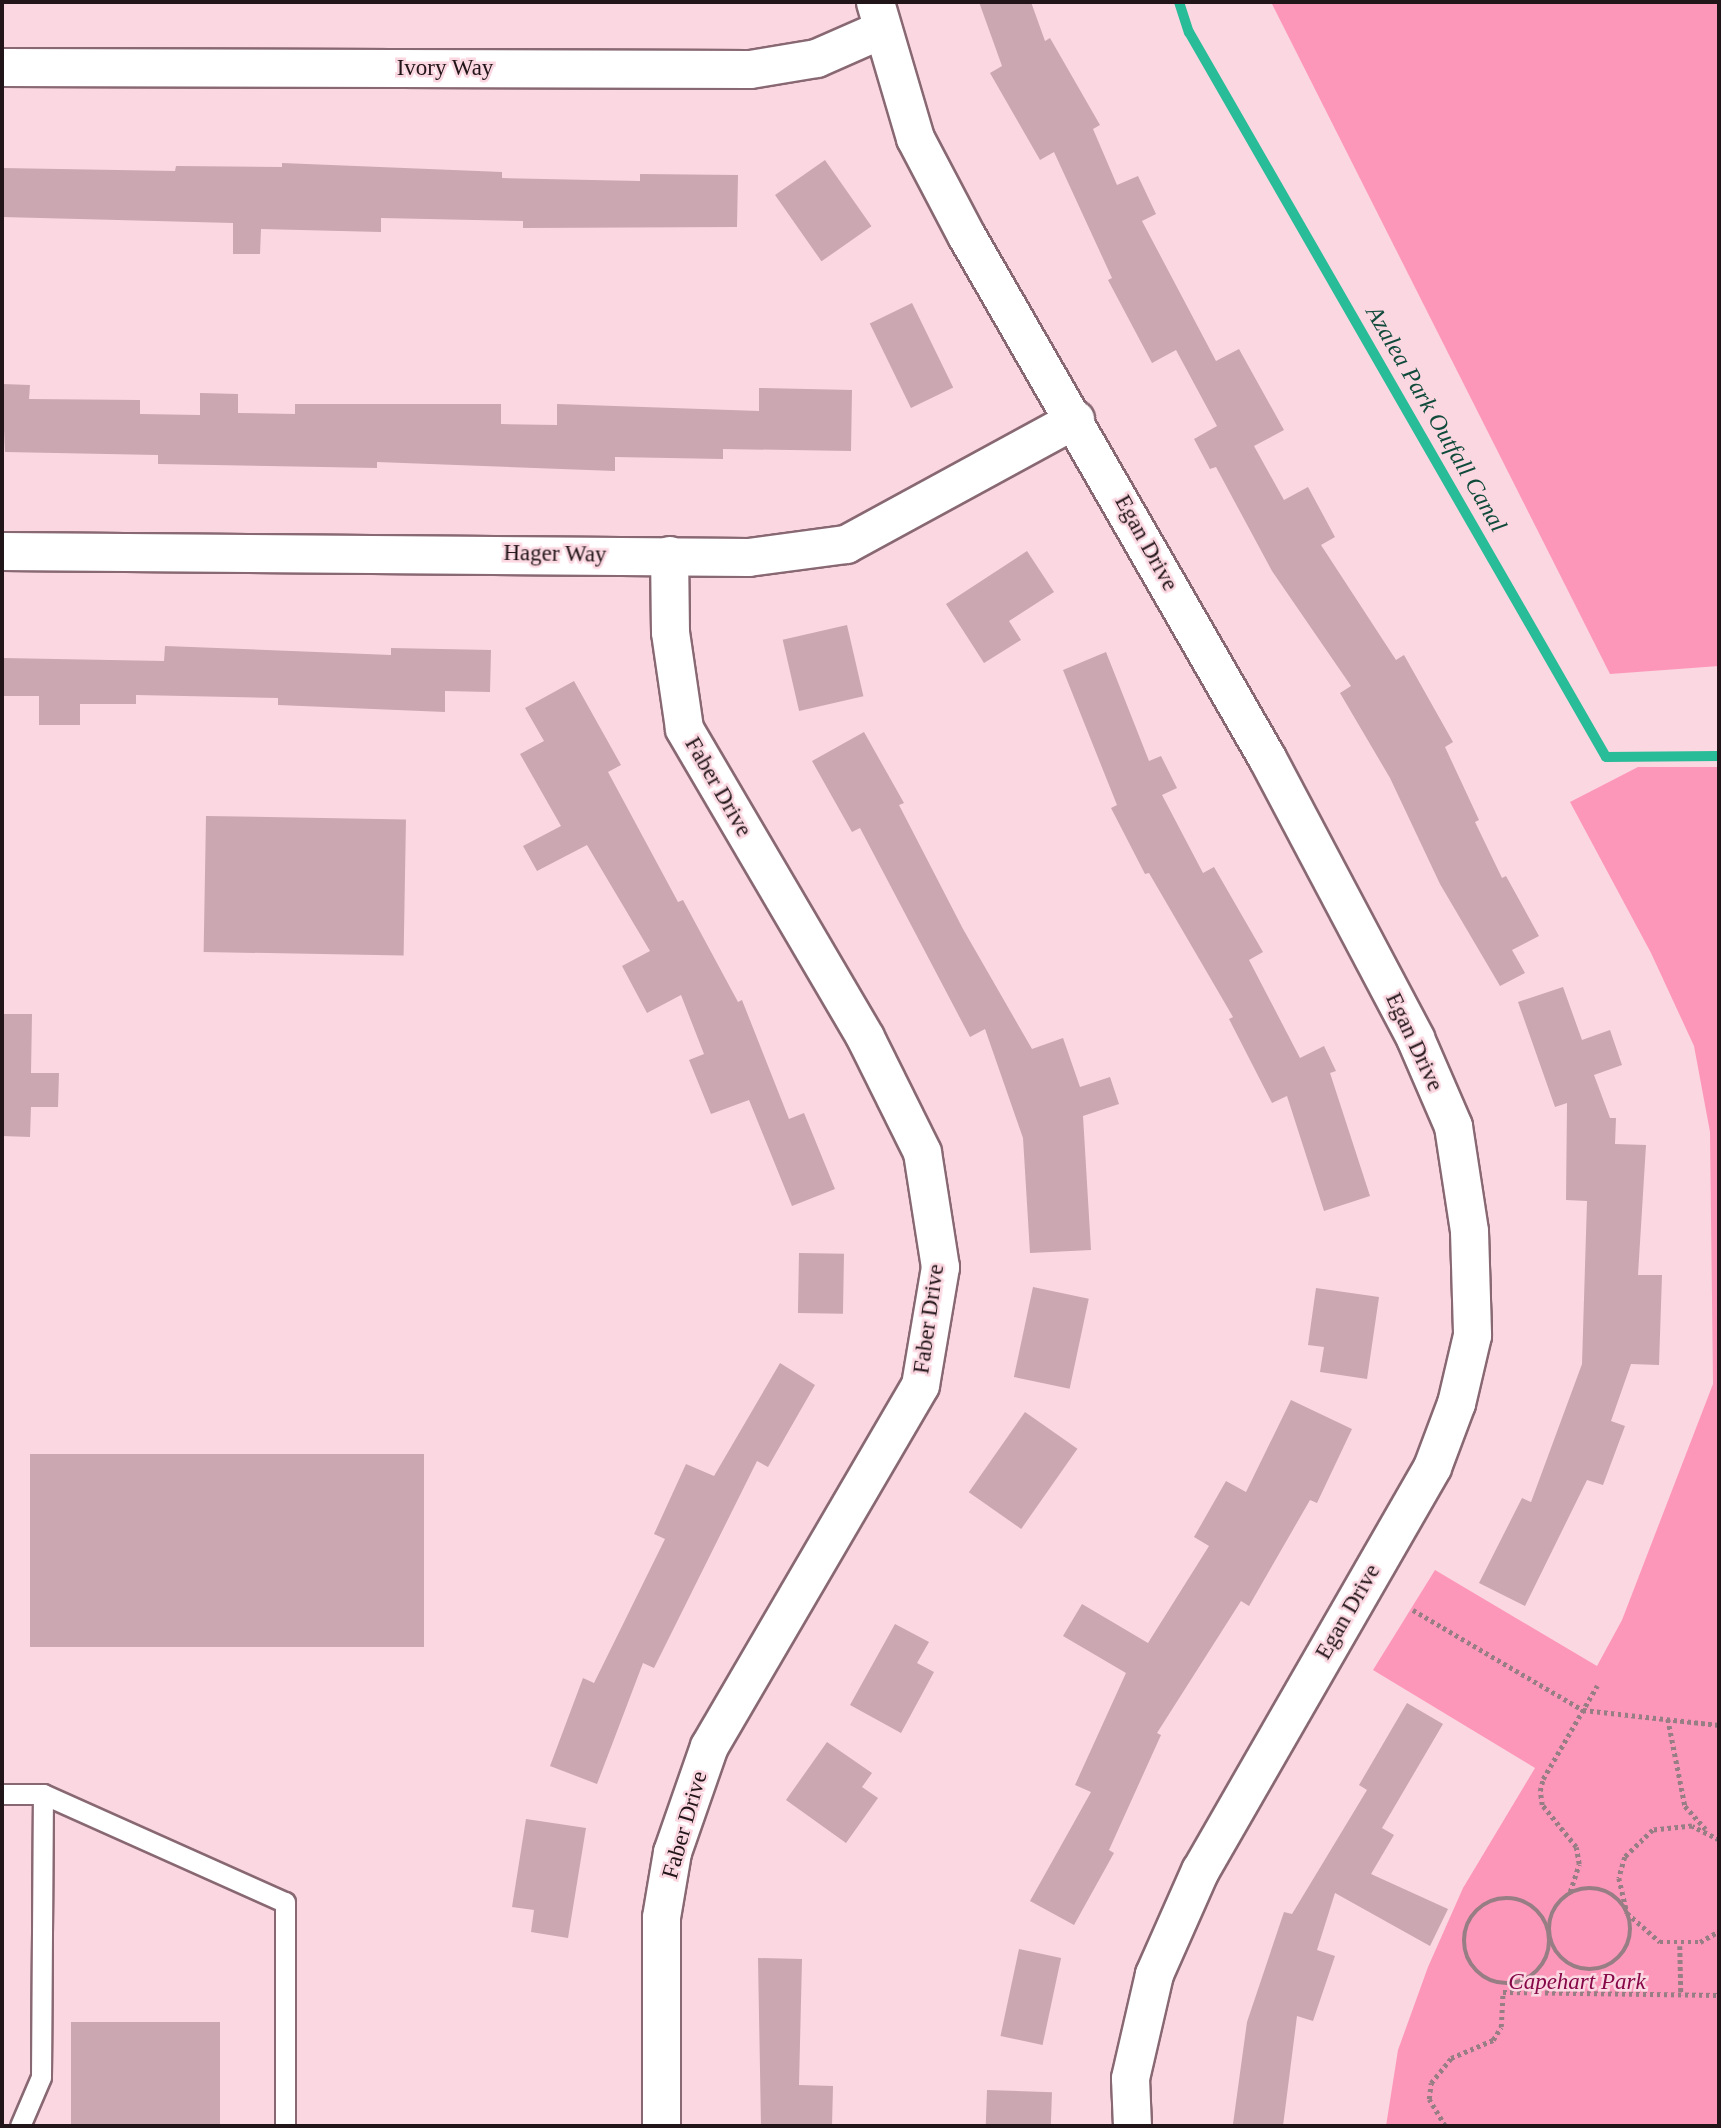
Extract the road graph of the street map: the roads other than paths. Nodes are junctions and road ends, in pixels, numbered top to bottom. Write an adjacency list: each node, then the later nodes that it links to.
1 (878, 15): 2 (street, Ivory Way); 3 (street, Egan Drive)
2 (2, 67)
3 (1075, 418): 5 (street, Hager Way); 12 (street, Egan Drive)
4 (2, 551): 5 (street, Hager Way)
5 (669, 555): 11 (street, Faber Drive)
6 (2, 1794): 7 (lane)
7 (43, 1794): 9 (lane); 10 (lane)
8 (2, 2122): 9 (lane)
9 (19, 2126)
10 (285, 2126)
11 (661, 2126)
12 (1132, 2126)

